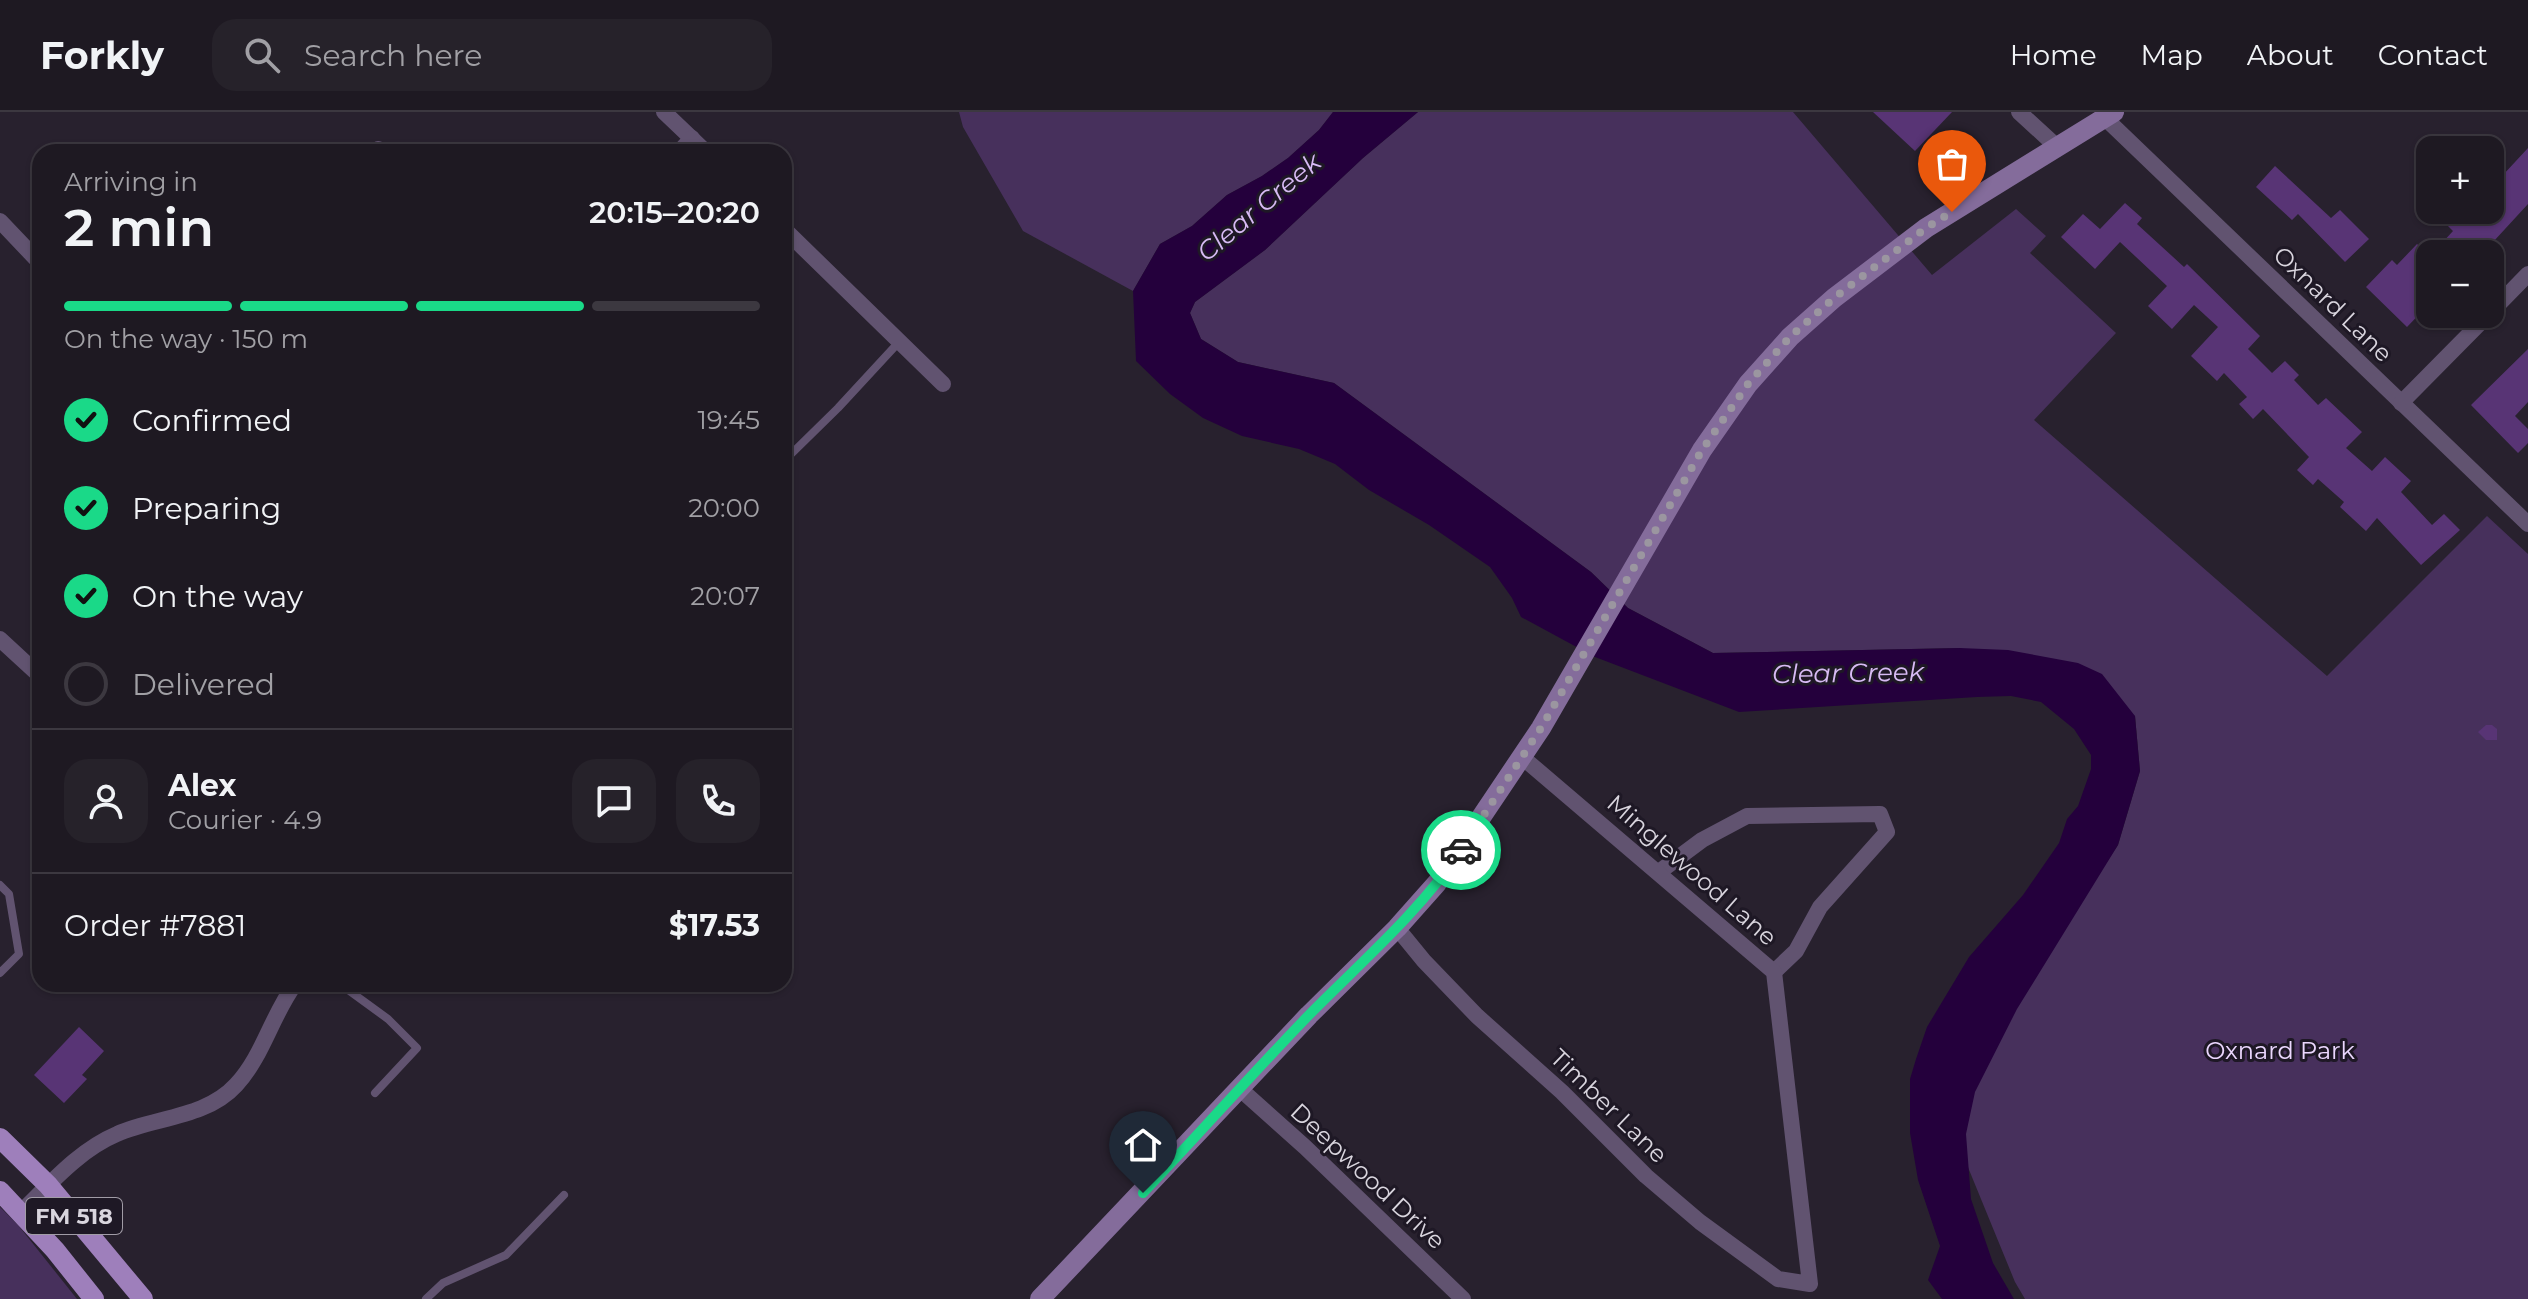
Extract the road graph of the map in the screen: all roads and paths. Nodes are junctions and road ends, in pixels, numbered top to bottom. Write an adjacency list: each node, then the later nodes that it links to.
1 (664, 112): 4 (street)
2 (2019, 112): 7 (street)
3 (2110, 115): 7 (main road); 16 (street, Oxnard Lane)
4 (692, 138): 5 (street); 6 (street)
5 (686, 144)
6 (698, 144)
7 (2056, 146): 21 (main road)
8 (0, 221): 10 (street)
9 (792, 237): 14 (street)
10 (32, 255)
11 (2528, 274): 12 (street)
12 (2504, 298)
13 (2474, 328): 16 (street)
14 (899, 342): 15 (street); 17 (lane)
15 (943, 384)
16 (2401, 403): 18 (street, Oxnard Lane)
17 (792, 453)
18 (2528, 524)
19 (0, 639): 20 (street)
20 (32, 669)
21 (1522, 757): 22 (street, Minglewood Lane); 24 (main road)
22 (1659, 872): 25 (street, Minglewood Lane); 25 (street)
23 (0, 885): 26 (lane)
24 (1397, 928): 29 (main road); 36 (street, Timber Lane)
25 (1774, 972): 36 (street, Minglewood Lane)
26 (0, 973)
27 (289, 992): 32 (street)
28 (351, 992): 30 (lane)
29 (1239, 1088): 40 (main road); 41 (street, Deepwood Drive)
30 (375, 1093)
31 (0, 1138): 32 (main road, FM 518)
32 (48, 1185): 35 (street); 38 (main road, FM 518)
33 (0, 1191): 35 (main road, FM 518)
34 (564, 1195): 39 (lane)
35 (21, 1212): 37 (main road, FM 518)
36 (1810, 1284)
37 (94, 1299)
38 (143, 1299)
39 (426, 1299)
40 (1040, 1299)
41 (1463, 1299)

